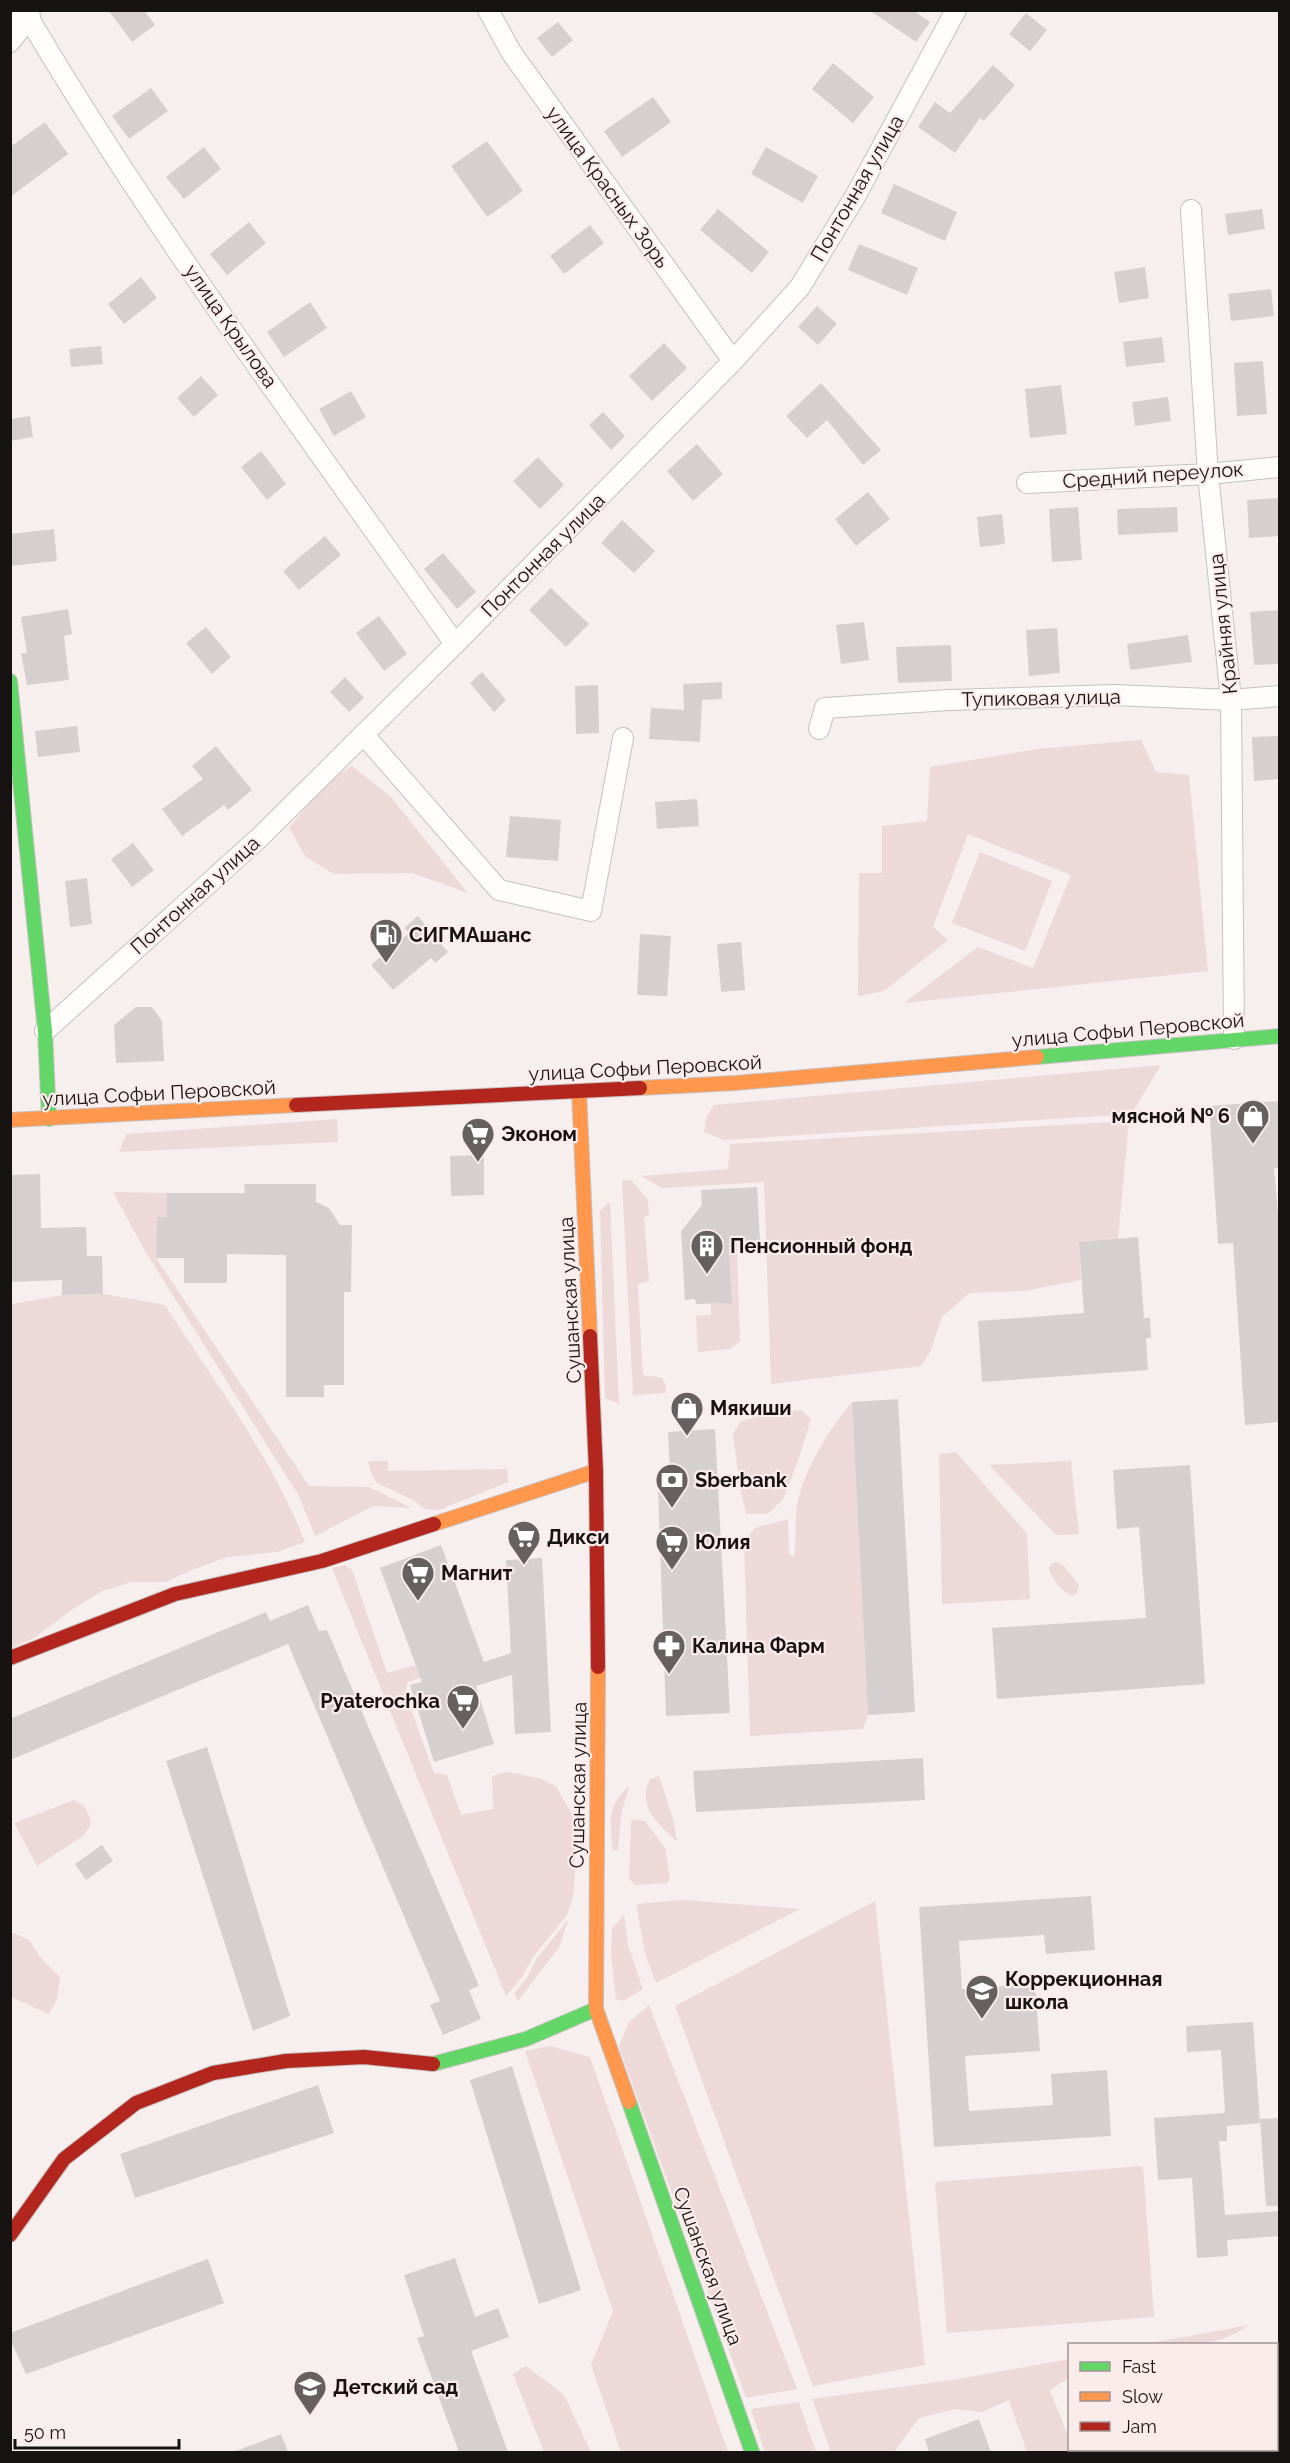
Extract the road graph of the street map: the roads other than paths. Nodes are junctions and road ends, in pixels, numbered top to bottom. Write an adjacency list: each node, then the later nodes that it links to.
1 (488, 10): 6 (street, улица Красных Зорь)
2 (956, 10): 6 (street, Понтонная улица)
3 (25, 17): 4 (street); 10 (street, улица Крылова)
4 (10, 42)
5 (1191, 210): 8 (street, Крайняя улица)
6 (733, 362): 10 (street, Понтонная улица)
7 (1280, 467): 8 (street, Средний переулок)
8 (1208, 474): 9 (street, Средний переулок); 13 (street, Крайняя улица)
9 (1027, 483)
10 (455, 644): 15 (street, Понтонная улица)
11 (10, 681): 17 (main road)
12 (1280, 696): 13 (street, Тупиковая улица)
13 (1231, 700): 14 (street, Тупиковая улица); 19 (street, Крайняя улица)
14 (819, 729)
15 (363, 734): 16 (street); 17 (street, Понтонная улица)
16 (623, 738)
17 (45, 1031): 21 (main road)
18 (1280, 1036): 19 (main road, улица Софьи Перовской)
19 (1234, 1039): 20 (main road, улица Софьи Перовской)
20 (579, 1091): 21 (main road, улица Софьи Перовской); 23 (main road, Сушанская улица)
21 (49, 1119): 22 (main road, улица Софьи Перовской)
22 (10, 1120)
23 (597, 1471): 24 (main road); 25 (main road, Сушанская улица)
24 (10, 1658)
25 (596, 2009): 26 (main road); 27 (main road, Сушанская улица)
26 (10, 2235)
27 (752, 2452)

